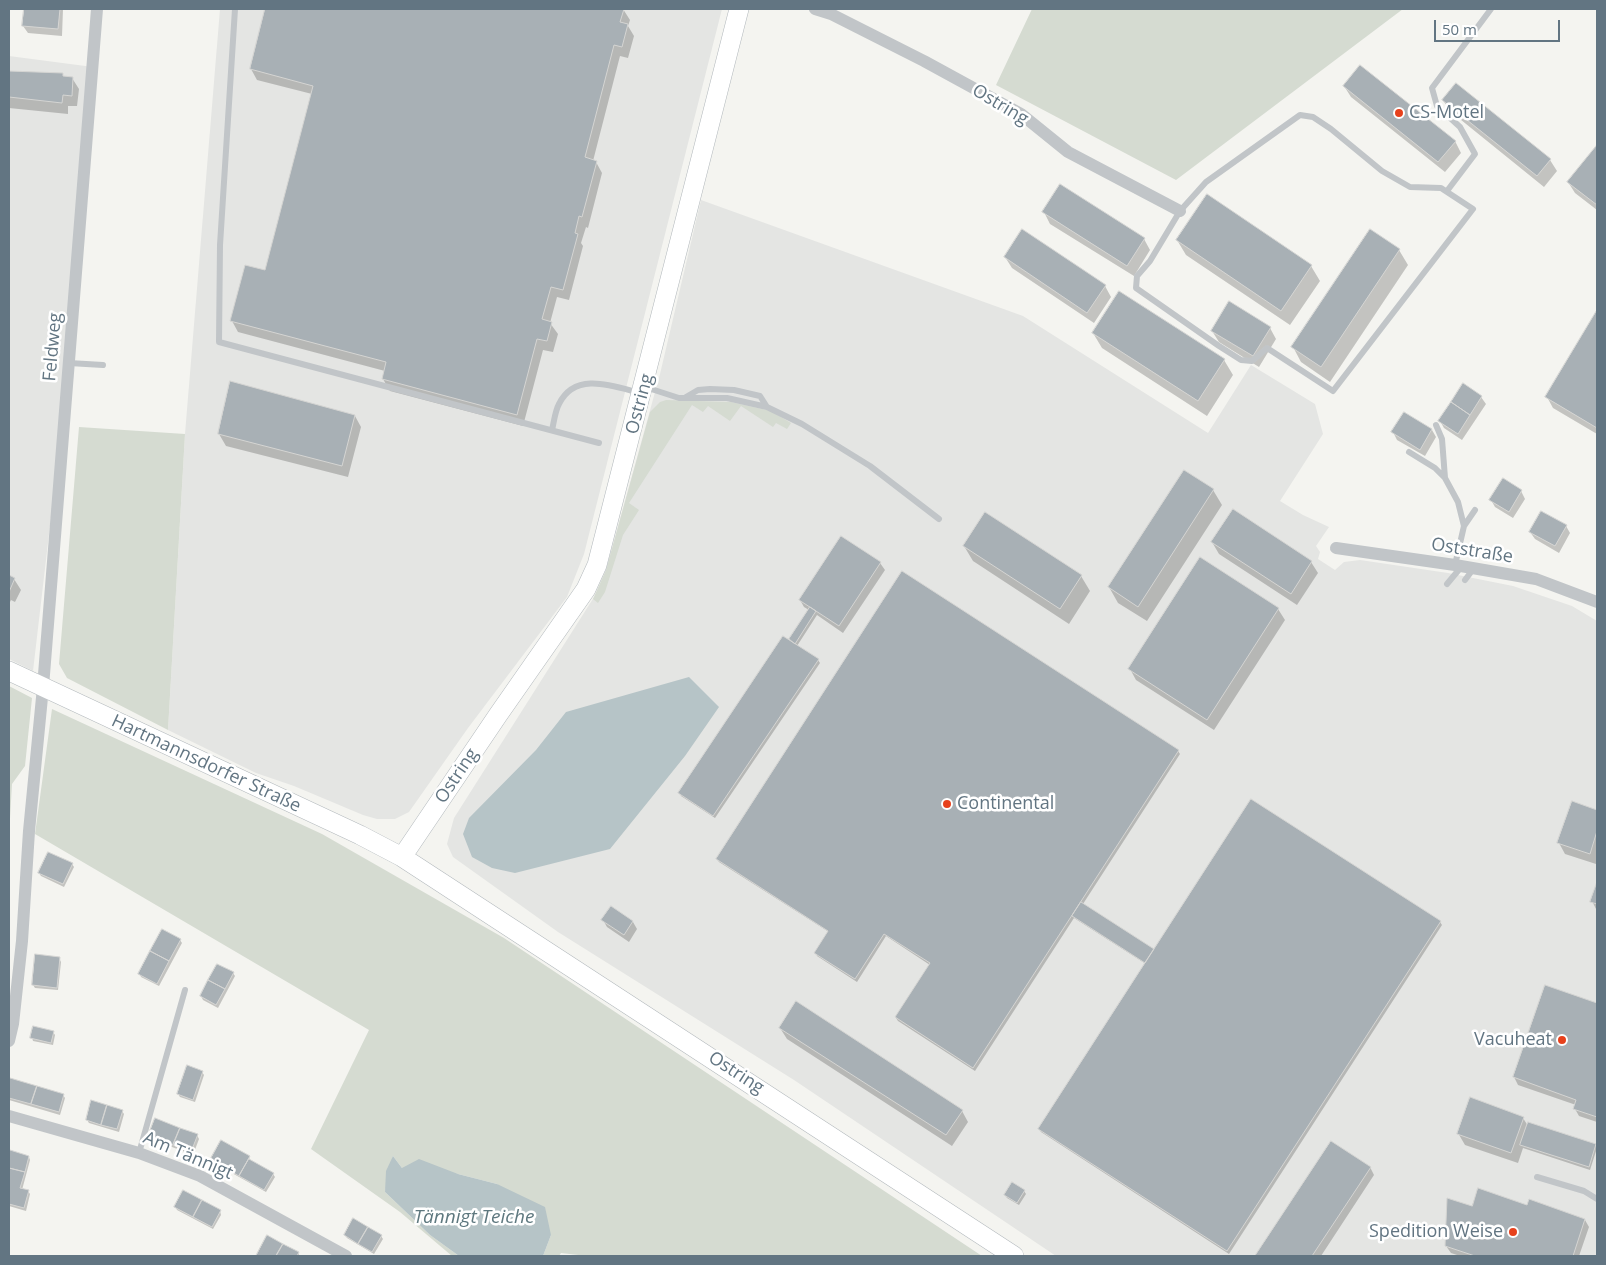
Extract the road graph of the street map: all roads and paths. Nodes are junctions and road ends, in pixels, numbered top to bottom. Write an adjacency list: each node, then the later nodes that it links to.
1 (97, 9): 8 (street, Feldweg)
2 (235, 9): 12 (lane)
3 (739, 9): 10 (main road, Ostring)
4 (815, 9): 7 (street, Ostring)
5 (1492, 9): 6 (lane)
6 (1447, 191): 7 (lane); 7 (lane)
7 (1180, 211)
8 (69, 362): 9 (lane); 25 (street, Feldweg)
9 (103, 365)
10 (644, 390): 12 (lane); 17 (lane); 26 (main road, Ostring)
11 (1436, 425): 15 (lane)
12 (552, 430): 13 (lane)
13 (599, 443)
14 (1409, 452): 15 (lane)
15 (1444, 478): 18 (lane)
16 (1475, 510): 18 (lane)
17 (939, 518)
18 (1464, 526): 20 (lane)
19 (1336, 548): 20 (street, Oststraße)
20 (1464, 567): 21 (lane); 22 (lane); 23 (street, Oststraße)
21 (1465, 580)
22 (1447, 584)
23 (1597, 602)
24 (9, 671): 25 (main road, Hartmannsdorfer Straße)
25 (43, 687): 26 (main road, Hartmannsdorfer Straße); 28 (street)
26 (402, 857): 34 (main road, Ostring)
27 (185, 990): 30 (lane)
28 (9, 1041)
29 (9, 1116): 30 (street, Am Tännigt)
30 (139, 1153): 33 (street, Am Tännigt)
31 (1537, 1177): 32 (lane)
32 (1597, 1200)
33 (344, 1256)
34 (1014, 1256)

